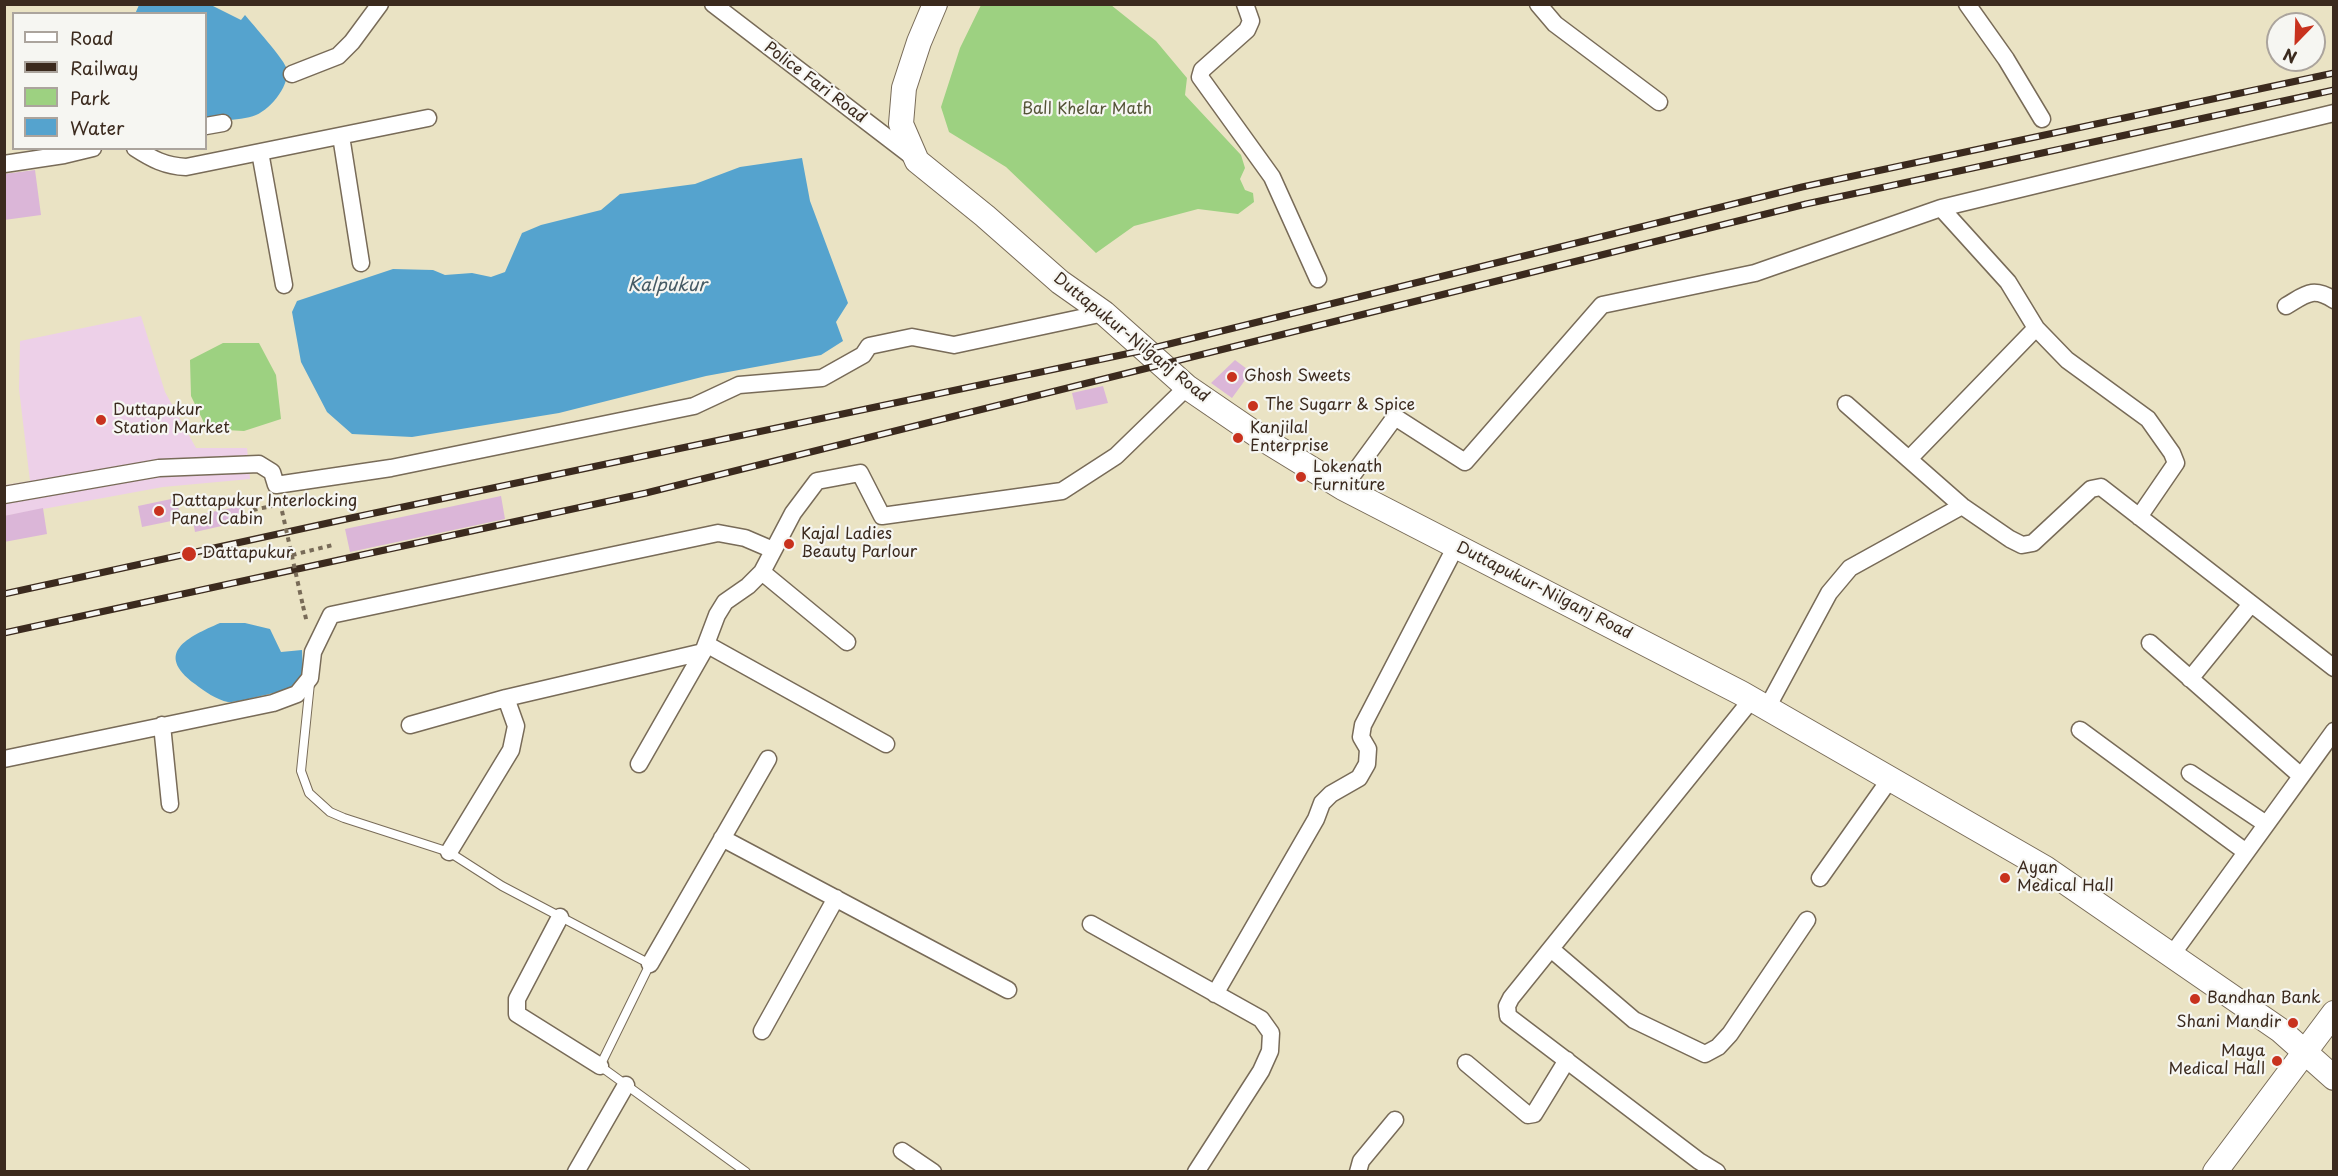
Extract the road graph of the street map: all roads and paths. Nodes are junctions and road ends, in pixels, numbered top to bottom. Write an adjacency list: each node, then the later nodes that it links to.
1 (380, 4): 7 (street)
2 (713, 4): 18 (street, Police Fari Road)
3 (935, 4): 18 (main road, Duttapukur-Nilganj Road)
4 (1245, 4): 22 (street)
5 (1538, 4): 8 (street)
6 (1967, 4): 11 (street)
7 (292, 74)
8 (1659, 102)
9 (2334, 113): 20 (street)
10 (428, 118): 14 (street)
11 (2042, 119)
12 (223, 123): 13 (street)
13 (207, 126)
14 (341, 136): 17 (street); 21 (street)
15 (138, 150): 17 (street)
16 (64, 152): 19 (street)
17 (260, 152): 23 (street)
18 (917, 161): 26 (main road, Duttapukur-Nilganj Road)
19 (4, 164)
20 (1941, 208): 27 (street); 31 (street)
21 (361, 263)
22 (1318, 279)
23 (284, 285)
24 (2334, 300): 25 (street)
25 (2286, 306)
26 (1104, 313): 28 (main road, Duttapukur-Nilganj Road); 32 (street)
27 (2036, 328): 30 (street); 35 (street)
28 (1187, 387): 31 (main road, Duttapukur-Nilganj Road); 38 (street)
29 (1846, 404): 30 (street)
30 (1909, 459): 33 (street)
31 (1343, 488): 37 (main road, Duttapukur-Nilganj Road)
32 (4, 495)
33 (1962, 506): 35 (street); 50 (street)
34 (253, 510): 39 (path, bridge)
35 (2139, 517): 41 (street)
36 (333, 545): 39 (path)
37 (1456, 546): 50 (main road, Duttapukur-Nilganj Road); 76 (street)
38 (773, 550): 40 (street); 47 (street)
39 (292, 555): 42 (path, bridge)
40 (762, 572): 43 (street); 45 (street)
41 (2251, 604): 46 (street); 48 (street)
42 (307, 622)
43 (847, 642)
44 (2150, 643): 48 (street)
45 (704, 648): 49 (street); 55 (street); 58 (street)
46 (2334, 668)
47 (310, 678): 51 (street); 65 (lane)
48 (2190, 679): 60 (street)
49 (506, 698): 52 (street); 65 (street)
50 (1760, 704): 61 (main road, Duttapukur-Nilganj Road); 72 (street)
51 (162, 725): 56 (street); 62 (street)
52 (410, 725)
53 (2080, 730): 66 (street)
54 (2334, 731): 60 (street)
55 (886, 744)
56 (4, 759)
57 (768, 759): 64 (street)
58 (639, 764)
59 (2190, 773): 63 (street)
60 (2301, 776): 63 (street)
61 (1890, 779): 67 (street); 73 (main road, Duttapukur-Nilganj Road)
62 (170, 804)
63 (2266, 824): 66 (street)
64 (722, 838): 68 (street); 74 (street)
65 (449, 852): 69 (lane)
66 (2246, 852): 73 (street)
67 (1820, 878)
68 (836, 898): 75 (street); 78 (street)
69 (560, 916): 74 (lane); 82 (street)
70 (1807, 920): 72 (street)
71 (1091, 924): 76 (street)
72 (1551, 949): 80 (street)
73 (2171, 956): 79 (main road, Duttapukur-Nilganj Road)
74 (650, 964): 82 (lane)
75 (1008, 990)
76 (1215, 994): 90 (street)
77 (2334, 1013): 79 (main road)
78 (762, 1031)
79 (2304, 1052): 83 (main road, Duttapukur-Nilganj Road); 93 (main road)
80 (1567, 1060): 81 (street); 92 (street)
81 (1466, 1063)
82 (600, 1066): 84 (lane)
83 (2334, 1078)
84 (627, 1085): 87 (street); 88 (lane)
85 (1395, 1120): 91 (street)
86 (902, 1151): 89 (street)
87 (576, 1172)
88 (746, 1172)
89 (933, 1172)
90 (1196, 1172)
91 (1358, 1172)
92 (1717, 1172)
93 (2215, 1172)

